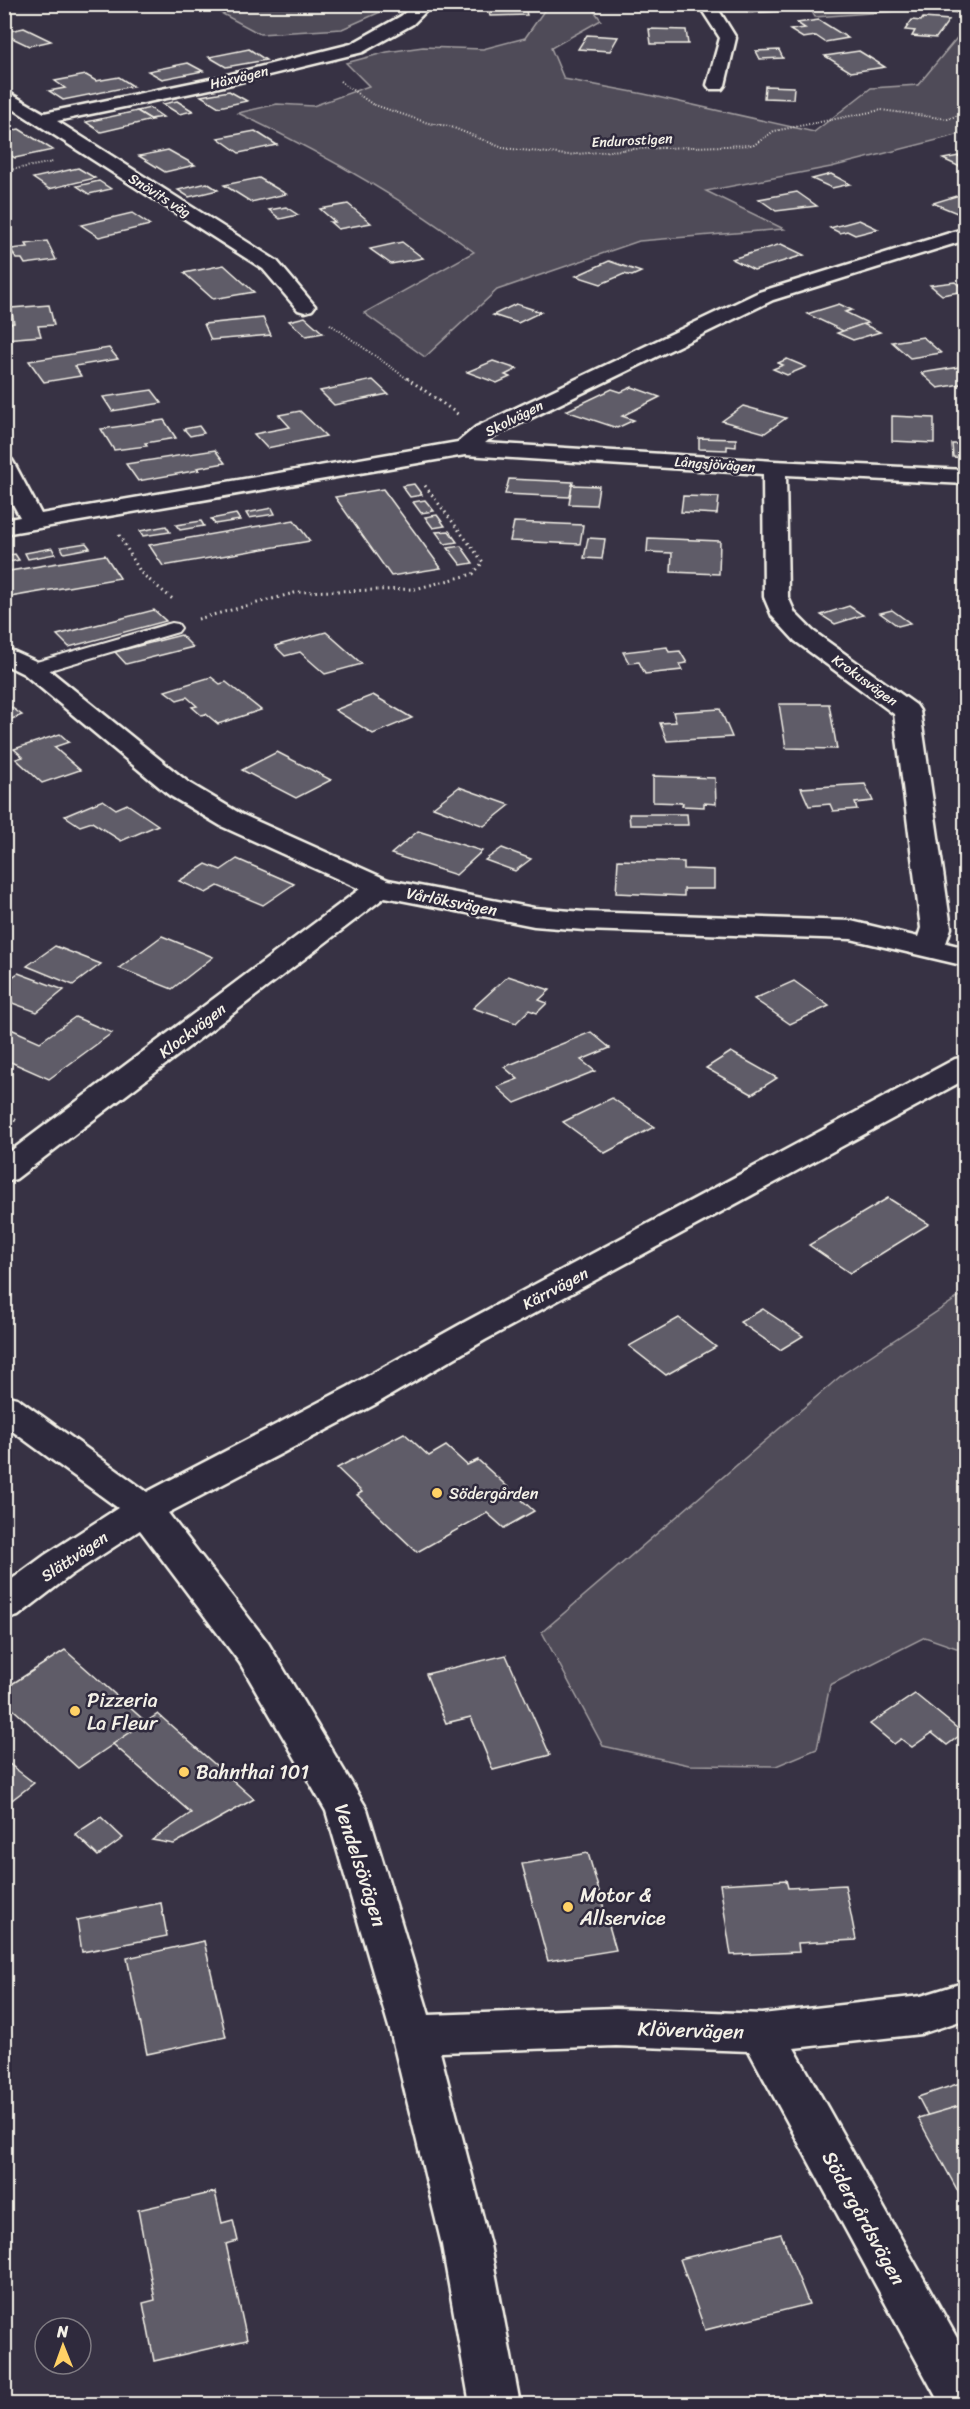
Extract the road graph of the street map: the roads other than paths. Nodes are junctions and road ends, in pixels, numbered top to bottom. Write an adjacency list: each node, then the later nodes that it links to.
1 (425, 4): 5 (street, Häxvägen)
2 (706, 4): 3 (street)
3 (716, 85)
4 (4, 94): 5 (street, Snövits väg)
5 (41, 118): 7 (street, Snövits väg)
6 (966, 234): 8 (street, Skolvägen)
7 (305, 306)
8 (465, 448): 10 (street, Långsjövägen); 12 (street)
9 (4, 465): 12 (street)
10 (774, 468): 11 (street, Långsjövägen); 18 (street, Krokusvägen)
11 (966, 477)
12 (34, 522): 13 (street)
13 (4, 527)
14 (172, 628): 16 (lane)
15 (4, 654): 16 (street, Vårlöksvägen)
16 (33, 669): 17 (street, Vårlöksvägen)
17 (380, 887): 18 (street, Vårlöksvägen); 21 (street, Klockvägen)
18 (930, 946): 19 (street, Vårlöksvägen)
19 (966, 957)
20 (966, 1066): 23 (street, Kärrvägen)
21 (4, 1172)
22 (4, 1407): 23 (street, Vendelsövägen)
23 (145, 1509): 24 (street, Slättvägen); 27 (street, Vendelsövägen)
24 (4, 1606)
25 (966, 2000): 26 (street, Klövervägen)
26 (762, 2033): 27 (street, Klövervägen); 28 (street, Södergårdsvägen)
27 (413, 2034): 29 (street, Vendelsövägen)
28 (966, 2403)
29 (495, 2404)

